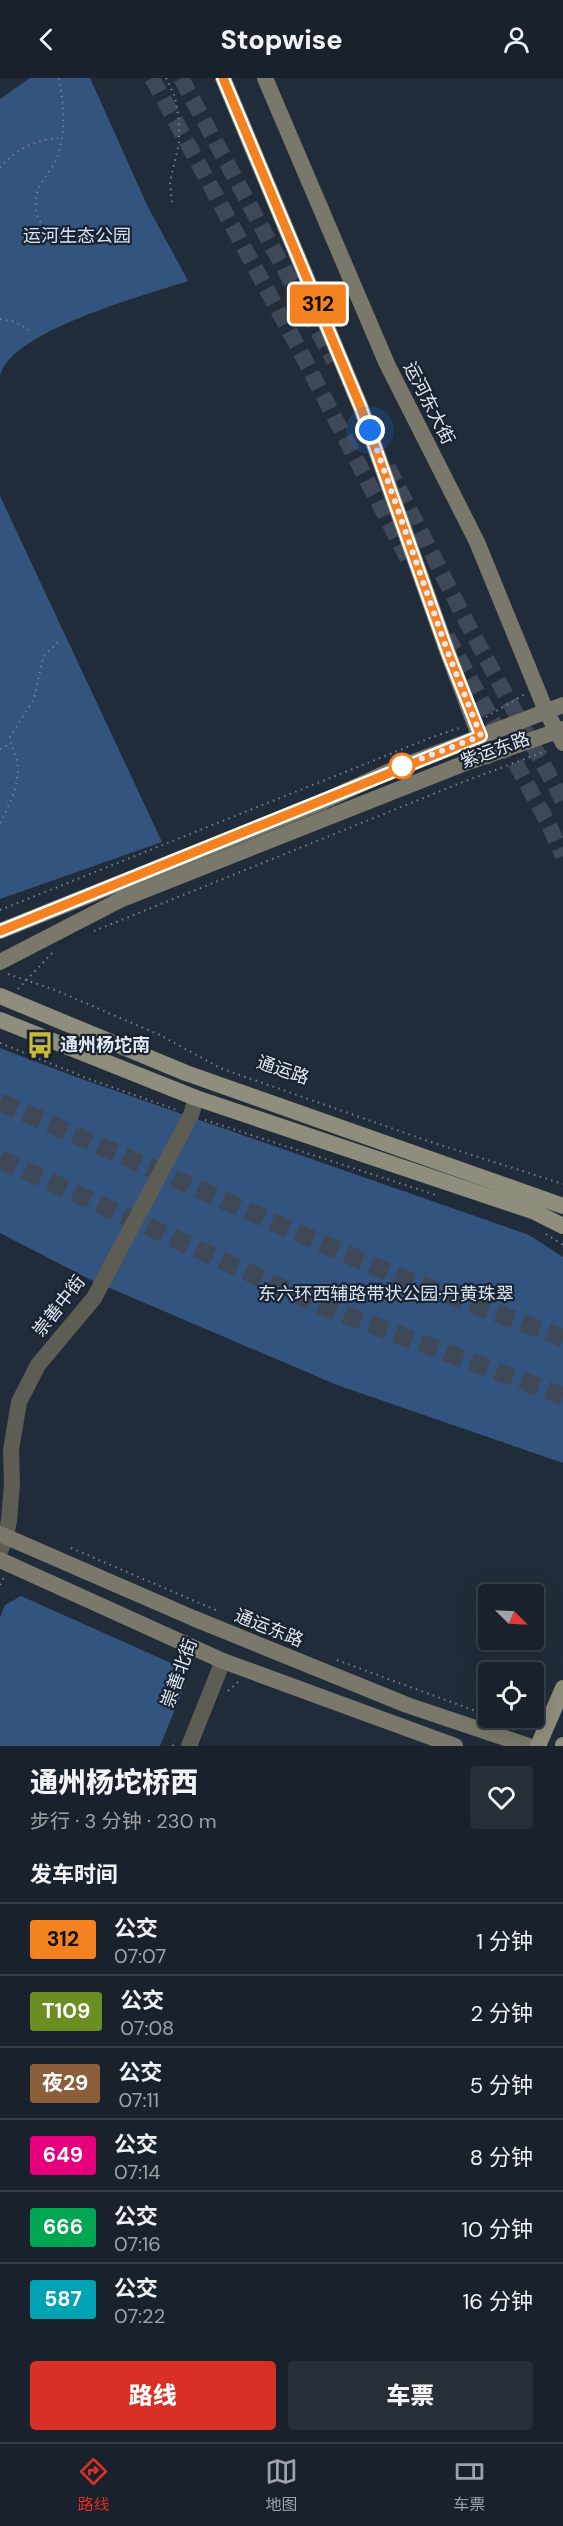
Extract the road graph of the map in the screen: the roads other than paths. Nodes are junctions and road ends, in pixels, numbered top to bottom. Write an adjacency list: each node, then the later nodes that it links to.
1 (223, 78): 7 (main road)
2 (252, 78): 4 (main road)
3 (265, 78): 4 (main road, 运河东大街)
4 (279, 116): 6 (main road, 运河东大街)
5 (563, 705): 6 (main road, 紫运东路)
6 (546, 711): 7 (main road, 紫运东路); 8 (main road, 运河东大街)
7 (479, 729): 9 (main road); 10 (main road, 紫运东路)
8 (561, 735): 9 (main road, 紫运东路)
9 (488, 756): 11 (main road, 紫运东路)
10 (0, 931)
11 (0, 962)
12 (4, 998): 15 (main road, 通运路)
13 (0, 1020): 14 (main road)
14 (196, 1098): 16 (main road); 17 (street, 崇善中街)
15 (563, 1206)
16 (563, 1226)
17 (2, 1541): 23 (main road, 通运东路)
18 (0, 1560): 19 (main road)
19 (223, 1660): 21 (street, 崇善北街); 22 (main road)
20 (563, 1688): 24 (main road)
21 (183, 1741)
22 (455, 1746)
23 (529, 1746)
24 (538, 1746)

